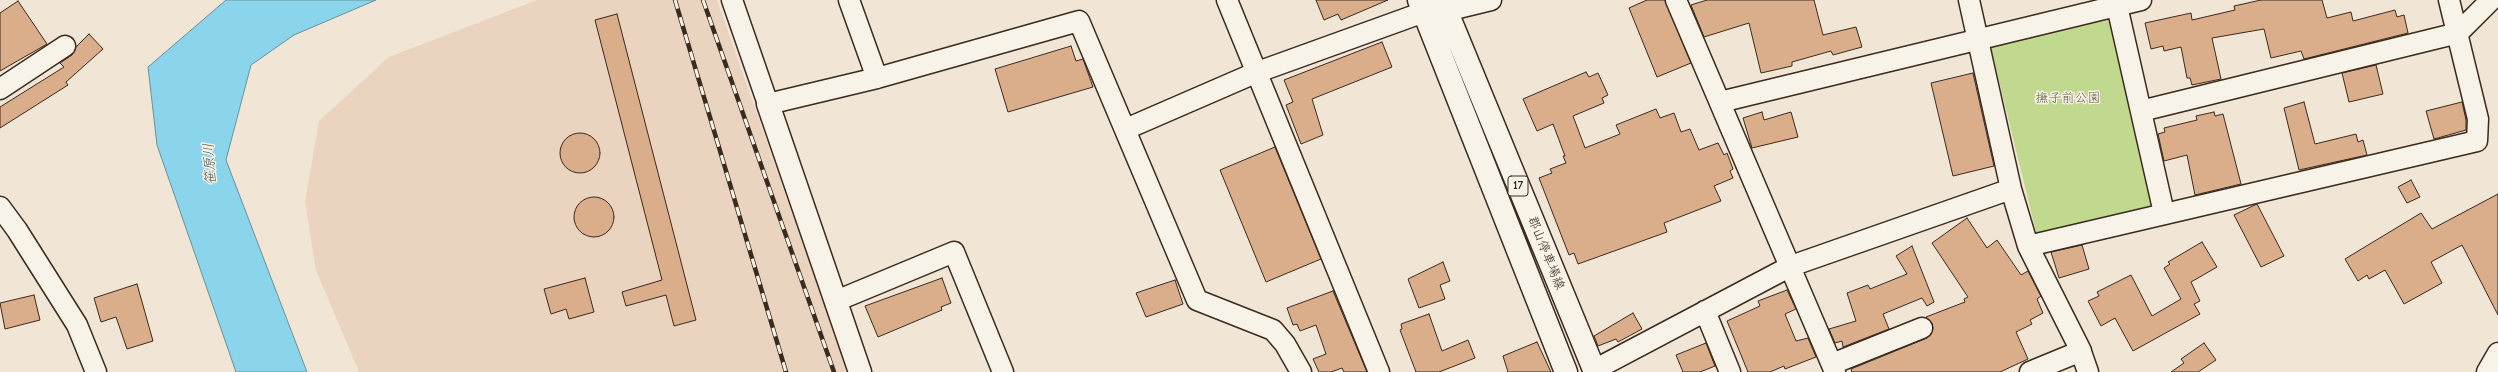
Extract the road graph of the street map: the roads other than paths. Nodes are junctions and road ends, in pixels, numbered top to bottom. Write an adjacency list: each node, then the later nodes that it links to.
1 (732, 0): 20 (street)
2 (849, 0): 17 (street)
3 (1227, 0): 16 (street)
4 (1490, 0): 10 (street)
5 (1676, 0): 19 (street)
6 (1969, 0): 14 (street)
7 (2141, 0): 12 (street)
8 (2449, 0): 13 (street)
9 (2491, 0): 13 (street)
10 (1444, 5): 11 (street); 34 (main road, 郡山停車場線 / 17)
11 (1421, 6): 16 (street); 40 (main road, 郡山停車場線 / 17)
12 (2117, 6): 14 (street); 21 (street)
13 (2458, 33): 21 (street); 25 (street)
14 (1979, 38): 19 (street); 23 (street)
15 (65, 46): 18 (street)
16 (1255, 73): 22 (street); 39 (street)
17 (877, 78): 20 (street); 22 (street)
18 (0, 89)
19 (1720, 102): 27 (street)
20 (768, 104): 28 (main road)
21 (2141, 111): 25 (street)
22 (1126, 129): 38 (street)
23 (2011, 189): 26 (street); 27 (street)
24 (0, 208): 35 (street)
25 (2164, 213): 26 (street)
26 (2028, 246): 31 (street)
27 (1791, 266): 29 (street); 33 (street)
28 (836, 301): 36 (main road); 37 (street)
29 (1705, 311): 34 (street); 41 (street)
30 (1922, 328): 33 (street)
31 (2080, 351): 42 (street); 43 (street)
32 (2498, 353): 44 (street)
33 (1834, 368)
34 (1594, 371)
35 (96, 372)
36 (860, 372)
37 (1003, 372)
38 (1301, 372)
39 (1379, 372)
40 (1566, 372)
41 (1730, 372)
42 (2030, 372)
43 (2088, 372)
44 (2487, 372)

